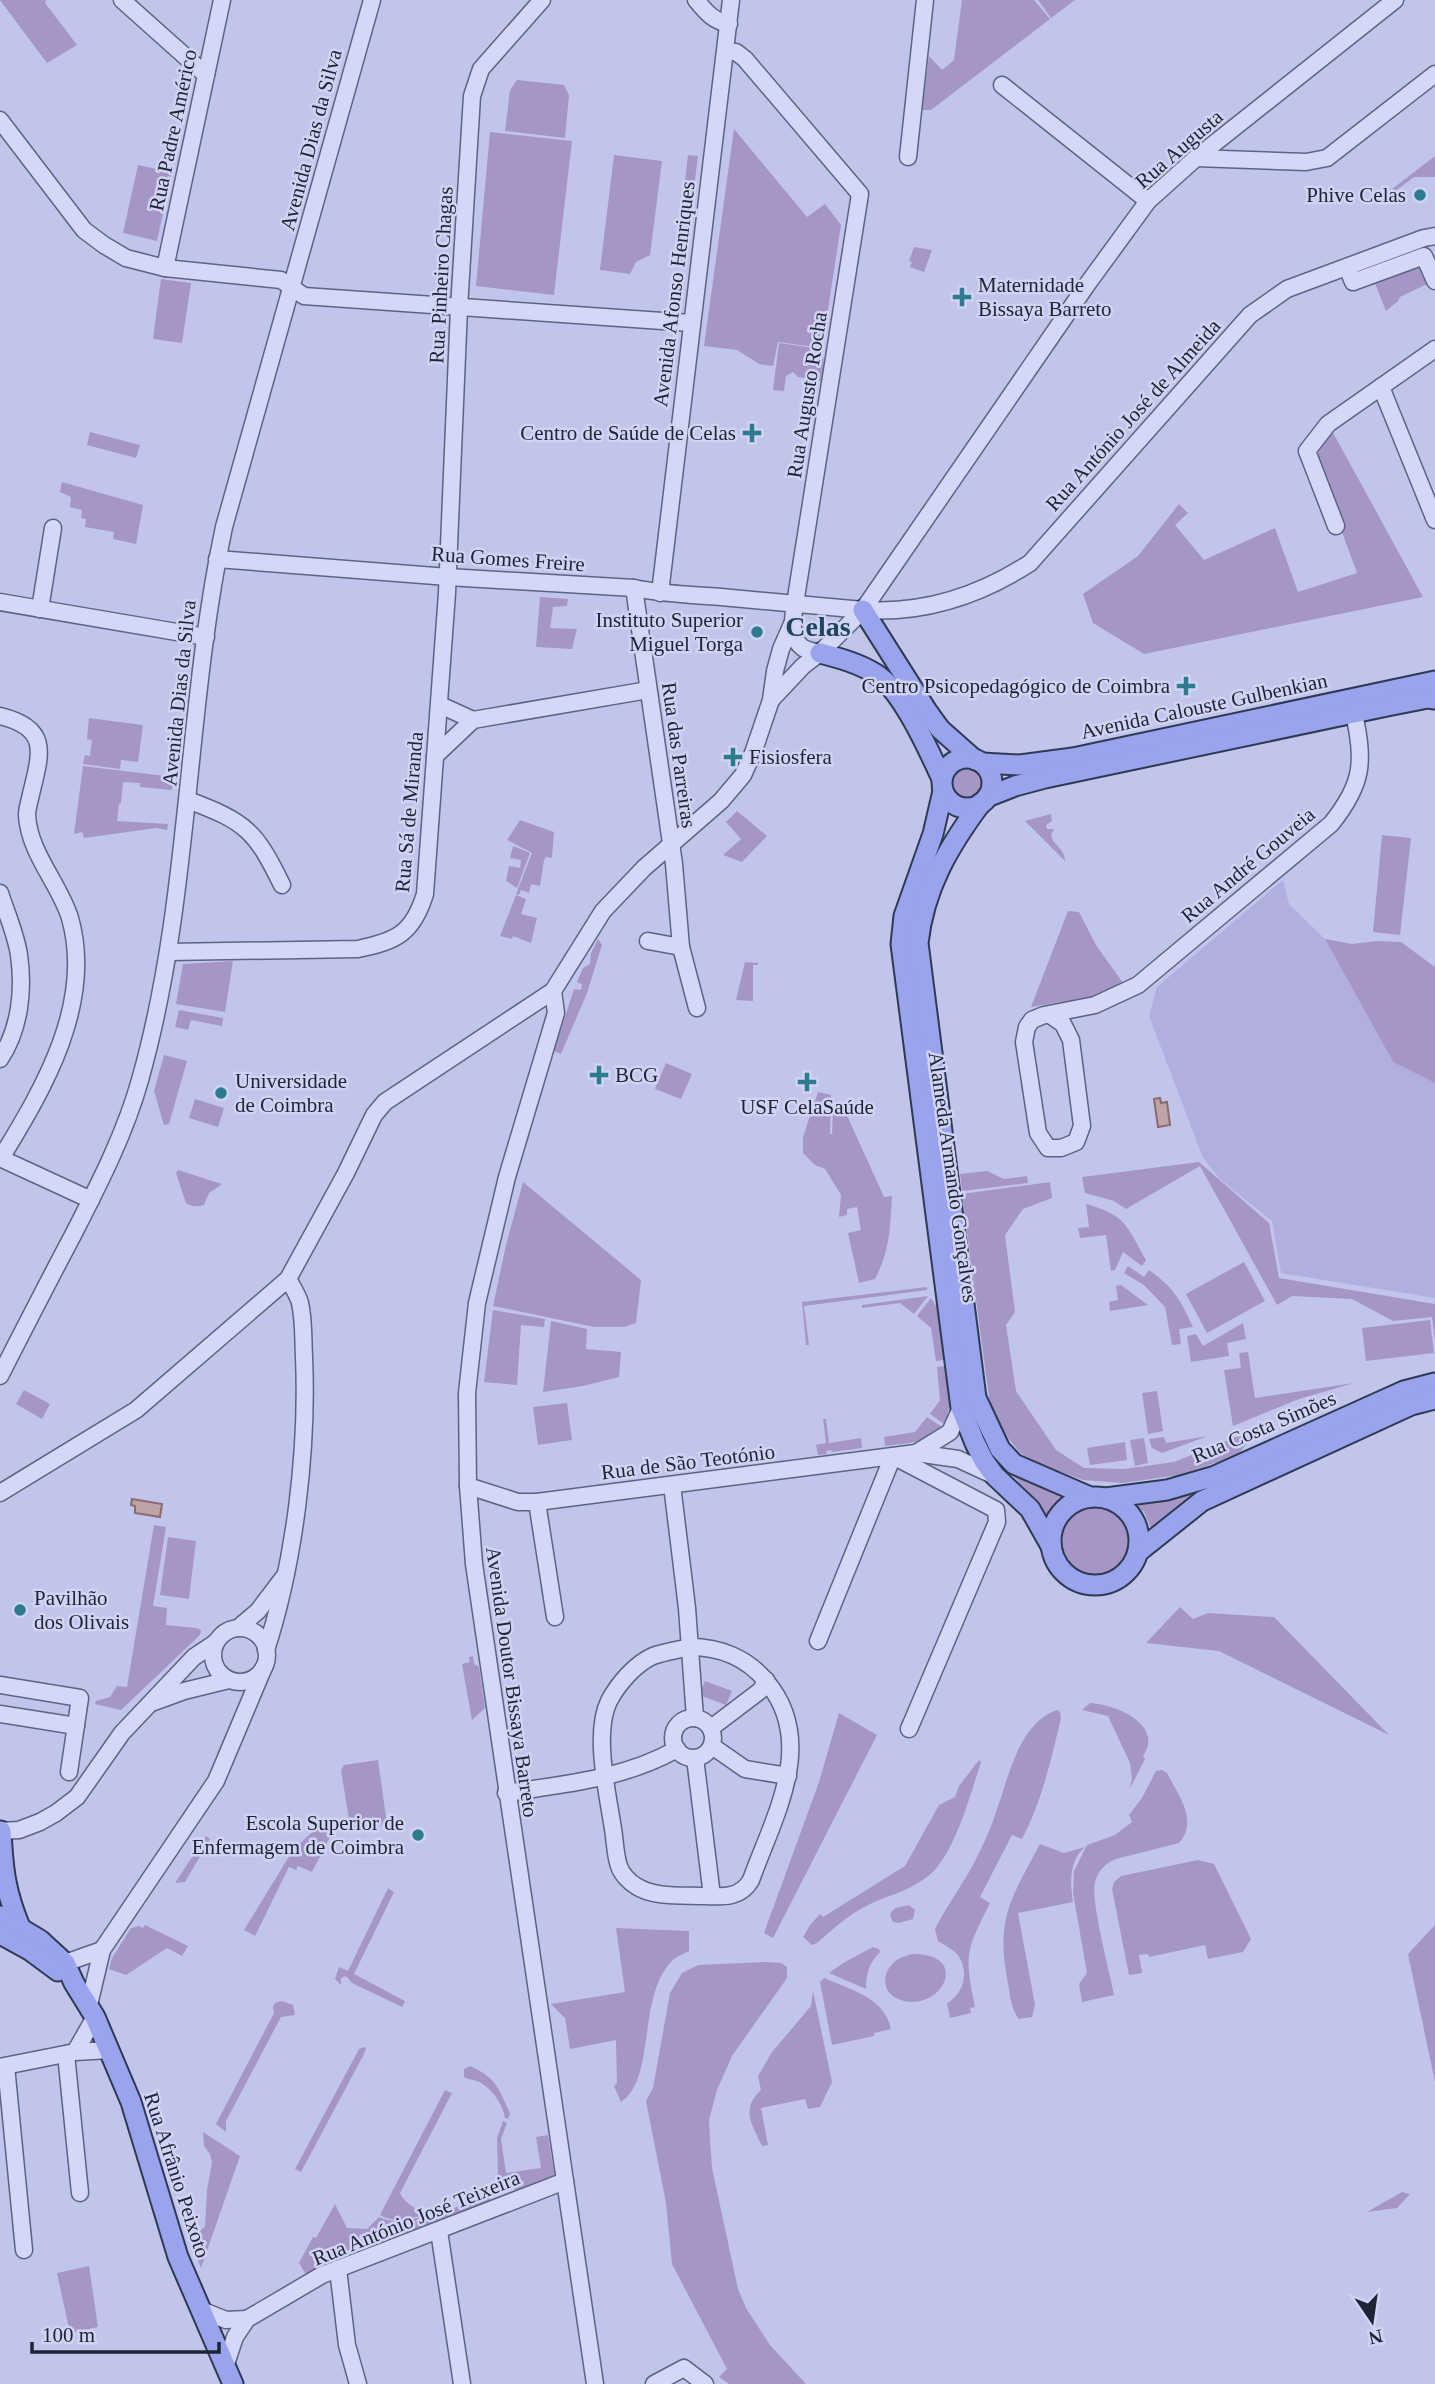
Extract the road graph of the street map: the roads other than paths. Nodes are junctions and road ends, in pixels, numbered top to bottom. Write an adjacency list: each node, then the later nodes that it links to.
1 (122, 0): 12 (street)
2 (222, 0): 12 (street, Rua Padre Américo)
3 (372, 0): 22 (street, Avenida Dias da Silva)
4 (542, 0): 23 (street, Rua Pinheiro Chagas)
5 (696, 0): 9 (street)
6 (731, 0): 9 (street, Avenida Afonso Henriques)
7 (925, 0): 15 (street)
8 (1395, 0): 16 (street, Rua Augusta)
9 (729, 24): 10 (street, Avenida Afonso Henriques)
10 (725, 52): 24 (street, Avenida Afonso Henriques); 35 (street, Rua Augusto Rocha)
11 (1435, 74): 16 (street)
12 (206, 75): 20 (street, Rua Padre Américo)
13 (1002, 85): 17 (street)
14 (0, 120): 20 (street)
15 (908, 157)
16 (1196, 158): 17 (street, Rua Augusta)
17 (1148, 201): 37 (street, Rua Augusta)
18 (1435, 236): 19 (street, Rua António José de Almeida)
19 (1347, 267): 21 (street); 37 (street, Rua António José de Almeida)
20 (165, 268): 22 (street)
21 (1435, 281)
22 (291, 287): 23 (street); 30 (street, Avenida Dias da Silva)
23 (459, 308): 24 (street); 31 (street, Rua Pinheiro Chagas)
24 (691, 323): 33 (street, Avenida Afonso Henriques)
25 (1435, 349): 26 (street)
26 (1381, 387): 27 (street); 28 (street)
27 (1435, 520)
28 (1336, 526)
29 (53, 528): 36 (street)
30 (217, 559): 31 (street, Rua Gomes Freire); 39 (street, Avenida Dias da Silva)
31 (448, 577): 32 (street, Rua Gomes Freire); 45 (street, Rua Sá de Miranda)
32 (634, 588): 33 (street, Rua Gomes Freire); 42 (street, Rua das Parreiras)
33 (660, 593): 35 (street, Rua Gomes Freire)
34 (0, 602): 36 (street)
35 (795, 604): 37 (street, Rua António José de Almeida); 38 (street, Rua Augusto Rocha)
36 (40, 609): 39 (street)
37 (863, 610): 40 (street, Rua Augusta); 50 (main road)
38 (792, 624): 40 (street); 44 (street, Rua Augusto Rocha)
39 (206, 637): 52 (street, Avenida Dias da Silva)
40 (820, 653): 44 (street, Rua Augusta); 51 (main road)
41 (1435, 681): 50 (main road, Avenida Calouste Gulbenkian)
42 (648, 690): 48 (street); 54 (street, Rua das Parreiras)
43 (1435, 699): 46 (main road, Avenida Calouste Gulbenkian)
44 (771, 700): 54 (street, Rua Augusto Rocha)
45 (440, 705): 48 (street); 49 (street, Rua Sá de Miranda)
46 (1354, 713): 53 (main road, Avenida Calouste Gulbenkian); 61 (street, Rua André Gouveia)
47 (0, 716): 66 (street)
48 (473, 720): 49 (street)
49 (435, 756): 58 (street, Rua Sá de Miranda)
50 (979, 762): 51 (main road, Avenida Calouste Gulbenkian); 53 (main road)
51 (943, 785): 53 (main road, Avenida Calouste Gulbenkian); 72 (main road, Alameda Armando Gonçalves)
52 (188, 800): 55 (street); 58 (street, Avenida Dias da Silva)
53 (984, 800): 79 (main road, Alameda Armando Gonçalves)
54 (671, 844): 59 (street, Rua das Parreiras); 60 (street, Rua Augusto Rocha)
55 (282, 885)
56 (0, 892): 65 (street)
57 (648, 941): 59 (street)
58 (168, 952): 67 (street, Avenida Dias da Silva)
59 (683, 954): 62 (street, Rua das Parreiras)
60 (553, 991): 68 (street); 77 (street, Avenida Doutor Bissaya Barreto)
61 (1095, 1005): 63 (street, Rua André Gouveia); 64 (street, Rua André Gouveia)
62 (697, 1008)
63 (1044, 1015): 64 (street); 64 (street)
64 (1071, 1040)
65 (0, 1059)
66 (1, 1158): 67 (street)
67 (91, 1200): 69 (street, Avenida Dias da Silva)
68 (288, 1279): 78 (street); 83 (street)
69 (0, 1376)
70 (1435, 1383): 79 (main road, Rua Costa Simões)
71 (1435, 1399): 82 (main road, Rua Costa Simões)
72 (961, 1408): 73 (street); 75 (main road, Alameda Armando Gonçalves)
73 (916, 1454): 74 (street, Rua de São Teotónio); 75 (street, Rua de São Teotónio)
74 (893, 1456): 76 (street, Rua de São Teotónio); 86 (street); 100 (street)
75 (995, 1476): 81 (main road, Alameda Armando Gonçalves)
76 (672, 1485): 80 (street, Rua de São Teotónio); 88 (street)
77 (468, 1486): 80 (street, Rua de São Teotónio); 107 (street, Avenida Doutor Bissaya Barreto)
78 (0, 1493)
79 (1098, 1498): 81 (main road); 82 (main road)
80 (537, 1502): 84 (street)
81 (1051, 1546): 82 (main road)
82 (1138, 1552)
83 (284, 1577): 85 (street); 89 (street)
84 (555, 1617)
85 (238, 1628): 87 (street); 89 (street)
86 (818, 1641)
87 (215, 1643): 92 (street); 94 (street)
88 (690, 1647): 91 (street); 97 (street); 106 (street)
89 (266, 1650): 90 (street)
90 (264, 1667): 92 (street); 96 (street)
91 (766, 1680): 99 (street); 105 (street)
92 (233, 1681): 94 (street); 96 (street)
93 (0, 1685): 98 (street)
94 (152, 1703): 108 (street)
95 (0, 1714): 98 (street)
96 (245, 1716): 113 (street)
97 (695, 1718): 99 (street); 102 (street)
98 (76, 1726): 104 (street)
99 (711, 1728): 101 (street)
100 (909, 1729)
101 (712, 1746): 103 (street); 105 (street)
102 (677, 1749): 103 (street); 106 (street)
103 (695, 1758): 109 (street)
104 (69, 1772)
105 (788, 1776): 109 (street)
106 (606, 1777): 107 (street); 109 (street)
107 (506, 1793): 120 (street, Avenida Doutor Bissaya Barreto)
108 (1, 1831): 111 (main road)
109 (712, 1896)
110 (0, 1916): 111 (main road, Rua Afrânio Peixoto)
111 (20, 1927): 114 (main road, Rua Afrânio Peixoto)
112 (0, 1934): 115 (main road, Rua Afrânio Peixoto)
113 (102, 1950): 114 (street); 116 (street)
114 (65, 1963): 115 (main road, Rua Afrânio Peixoto)
115 (74, 1983): 116 (main road, Rua Afrânio Peixoto)
116 (92, 2011): 117 (main road, Rua Afrânio Peixoto); 118 (street)
117 (110, 2050): 118 (street); 125 (main road, Rua Afrânio Peixoto)
118 (71, 2053): 119 (street); 121 (street)
119 (3, 2067): 123 (street)
120 (565, 2181): 122 (street, Rua António José Teixeira); 130 (street, Avenida Doutor Bissaya Barreto)
121 (80, 2193)
122 (439, 2231): 124 (street, Rua António José Teixeira); 129 (street)
123 (24, 2250)
124 (338, 2269): 126 (street, Rua António José Teixeira); 128 (street)
125 (201, 2310): 126 (street); 127 (main road, Rua Afrânio Peixoto)
126 (247, 2319): 127 (street)
127 (229, 2375)
128 (358, 2384)
129 (462, 2384)
130 (595, 2384)
131 (654, 2384): 132 (street)
132 (705, 2384)

